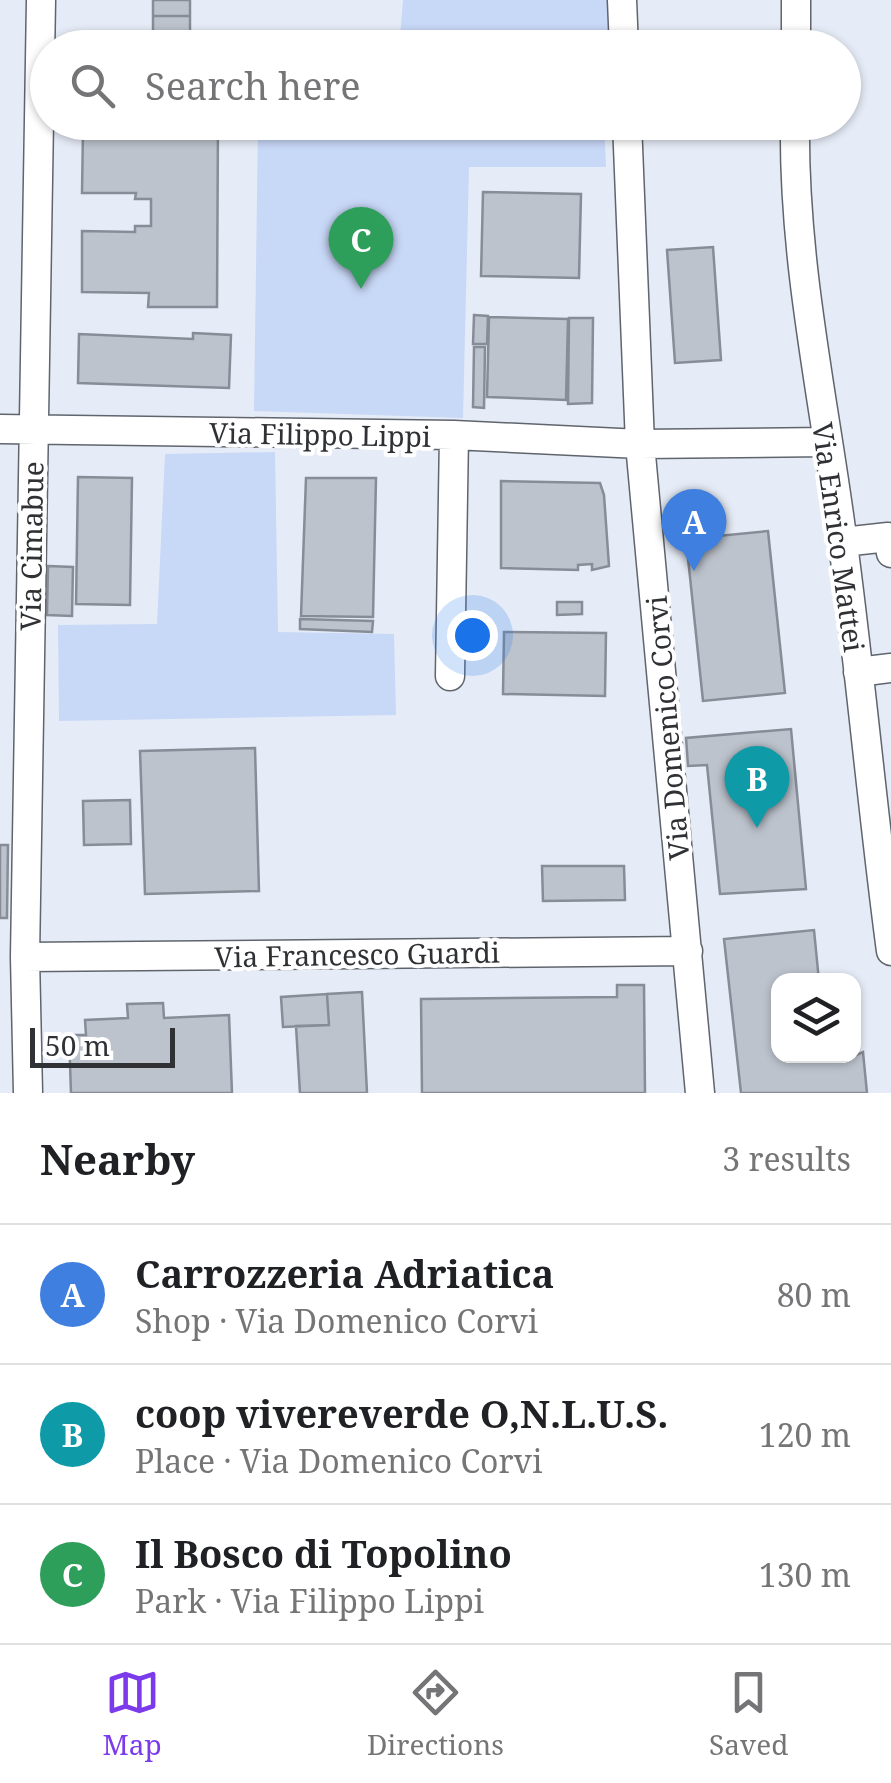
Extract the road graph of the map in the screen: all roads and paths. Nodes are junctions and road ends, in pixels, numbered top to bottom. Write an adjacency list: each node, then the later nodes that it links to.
1 (41, 0): 4 (street, Via Cimabue)
2 (622, 0): 5 (street)
3 (796, 0): 6 (street)
4 (40, 30)
5 (623, 30)
6 (796, 30)
7 (38, 140): 11 (street, Via Cimabue)
8 (628, 140): 14 (street, Via Domenico Corvi)
9 (795, 140): 13 (street, Via Enrico Mattei)
10 (0, 430): 11 (street, Via Filippo Lippi)
11 (33, 430): 12 (street, Via Filippo Lippi); 22 (street, Via Cimabue)
12 (454, 435): 14 (street, Via Filippo Lippi); 19 (street)
13 (826, 442): 14 (street, Via Filippo Lippi); 15 (street, Via Enrico Mattei)
14 (640, 444): 20 (street, Via Domenico Corvi)
15 (843, 542): 16 (street); 18 (street, Via Enrico Mattei)
16 (891, 553)
17 (891, 668): 18 (street)
18 (858, 672): 21 (street, Via Enrico Mattei)
19 (450, 676)
20 (688, 951): 22 (street, Via Francesco Guardi); 24 (street, Via Domenico Corvi)
21 (891, 951)
22 (25, 957): 23 (street, Via Cimabue)
23 (28, 1093)
24 (700, 1093)

